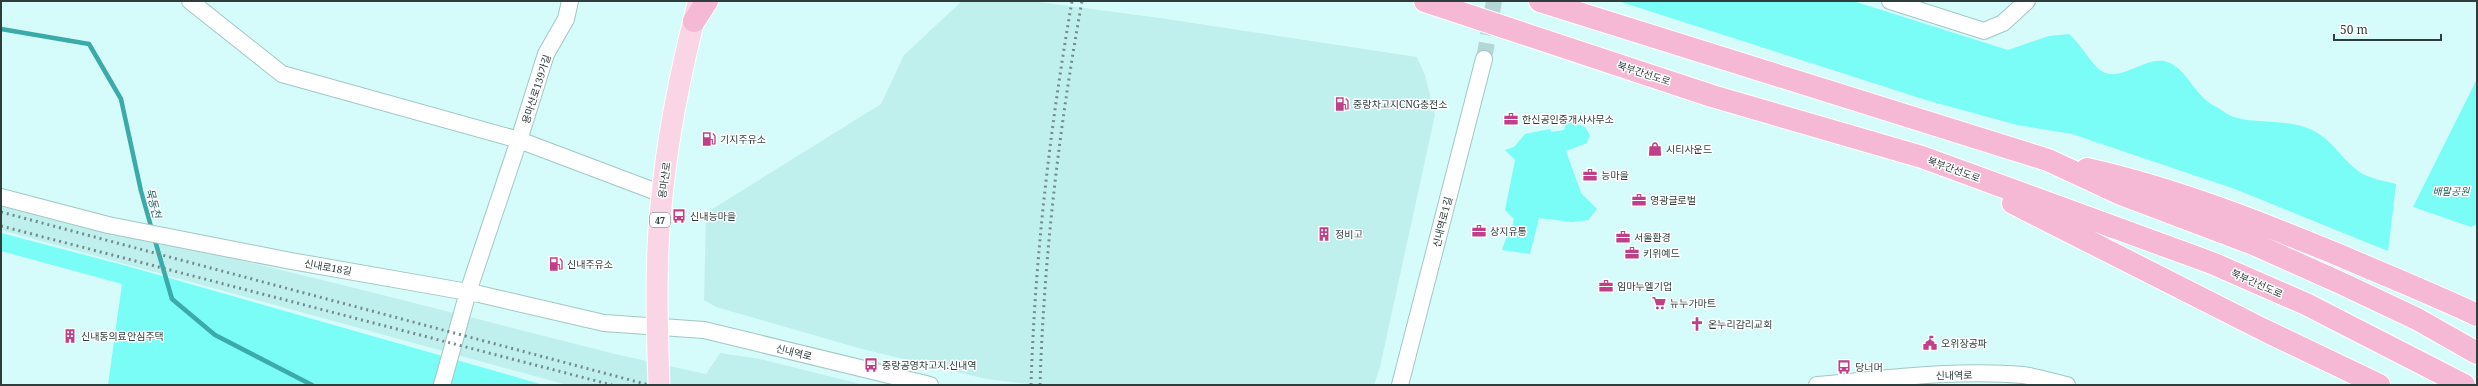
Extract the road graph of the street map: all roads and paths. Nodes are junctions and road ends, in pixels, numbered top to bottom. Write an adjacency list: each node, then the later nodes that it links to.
1 (190, 1): 12 (street)
2 (570, 1): 10 (street, 용마산로139가길)
3 (585, 1): 10 (street, 용마산로139가길)
4 (707, 1): 9 (highway)
5 (1425, 1): 13 (highway, 북부간선도로)
6 (1540, 1): 14 (highway)
7 (1890, 1): 8 (street)
8 (2027, 1)
9 (693, 8): 15 (main road, 용마산로 / 47)
10 (566, 19): 12 (street, 용마산로139가길)
11 (1484, 59): 25 (street, 신내역로1길)
12 (520, 140): 15 (street); 17 (street, 용마산로139가길)
13 (1922, 157): 18 (highway, 북부간선도로); 28 (highway)
14 (2048, 160): 19 (highway); 21 (highway)
15 (662, 194): 20 (main road, 용마산로 / 47)
16 (1, 197): 17 (street, 신내로18길)
17 (468, 292): 20 (street, 신내로18길); 22 (street, 용마산로139가길)
18 (2306, 304): 29 (highway); 30 (highway, 북부간선도로)
19 (2477, 315)
20 (657, 328): 23 (main road, 용마산로 / 47); 24 (street, 신내역로)
21 (2477, 353)
22 (442, 385)
23 (659, 385)
24 (930, 385)
25 (1400, 385)
26 (1817, 385): 27 (street, 신내역로)
27 (2067, 385)
28 (2379, 385)
29 (2439, 385)
30 (2464, 385)

